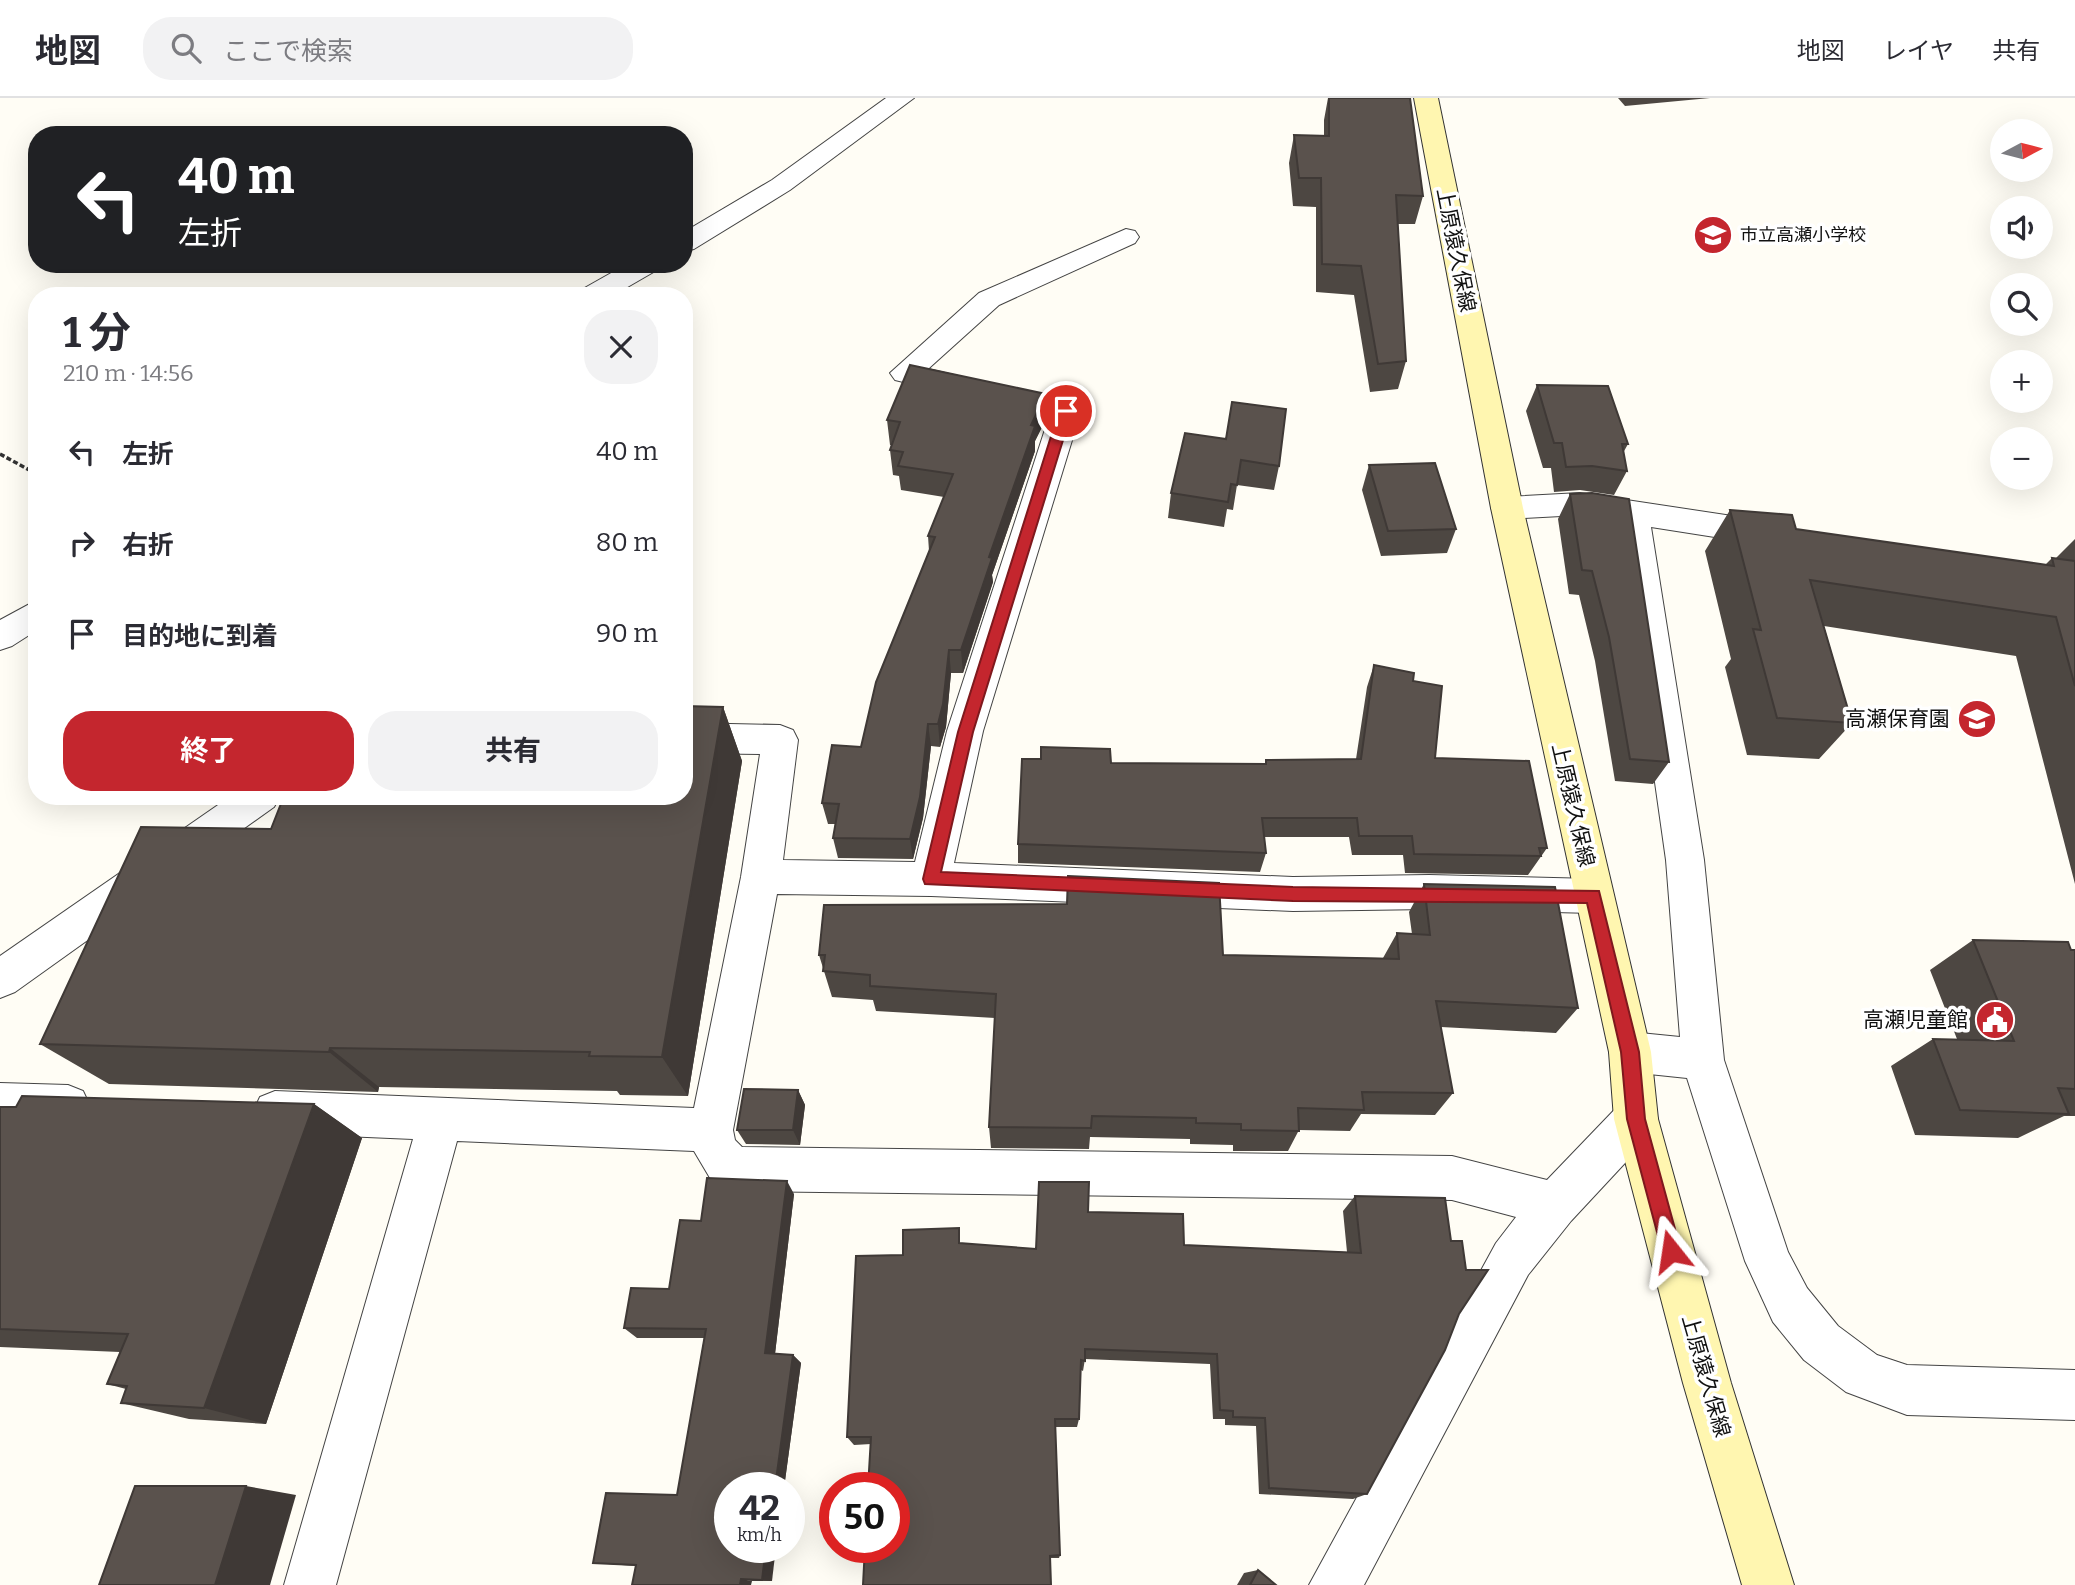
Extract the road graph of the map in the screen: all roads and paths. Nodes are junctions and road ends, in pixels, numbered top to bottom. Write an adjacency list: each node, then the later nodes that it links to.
1 (902, 98): 4 (street)
2 (1426, 98): 9 (main road, 上原猿久保線)
3 (1126, 237): 17 (street)
4 (693, 238)
5 (631, 273): 6 (street)
6 (606, 287)
7 (0, 454): 8 (path)
8 (28, 469)
9 (1507, 508): 10 (street); 18 (main road, 上原猿久保線)
10 (1633, 513): 11 (street); 21 (street)
11 (1803, 538)
12 (28, 619): 13 (street)
13 (0, 637)
14 (693, 738): 16 (street)
15 (248, 805): 19 (street)
16 (761, 877): 17 (street); 27 (street)
17 (931, 879): 18 (street)
18 (1593, 896): 20 (main road, 上原猿久保線)
19 (0, 979)
20 (1630, 1052): 21 (street); 26 (main road, 上原猿久保線)
21 (1703, 1060): 29 (street)
22 (0, 1104): 23 (street)
23 (110, 1107)
24 (234, 1111): 25 (street)
25 (440, 1117): 27 (street); 30 (street)
26 (1636, 1119): 28 (street); 32 (main road, 上原猿久保線)
27 (711, 1130): 28 (street)
28 (1555, 1205): 31 (street)
29 (2075, 1395)
30 (310, 1585)
31 (1335, 1585)
32 (1768, 1585)

